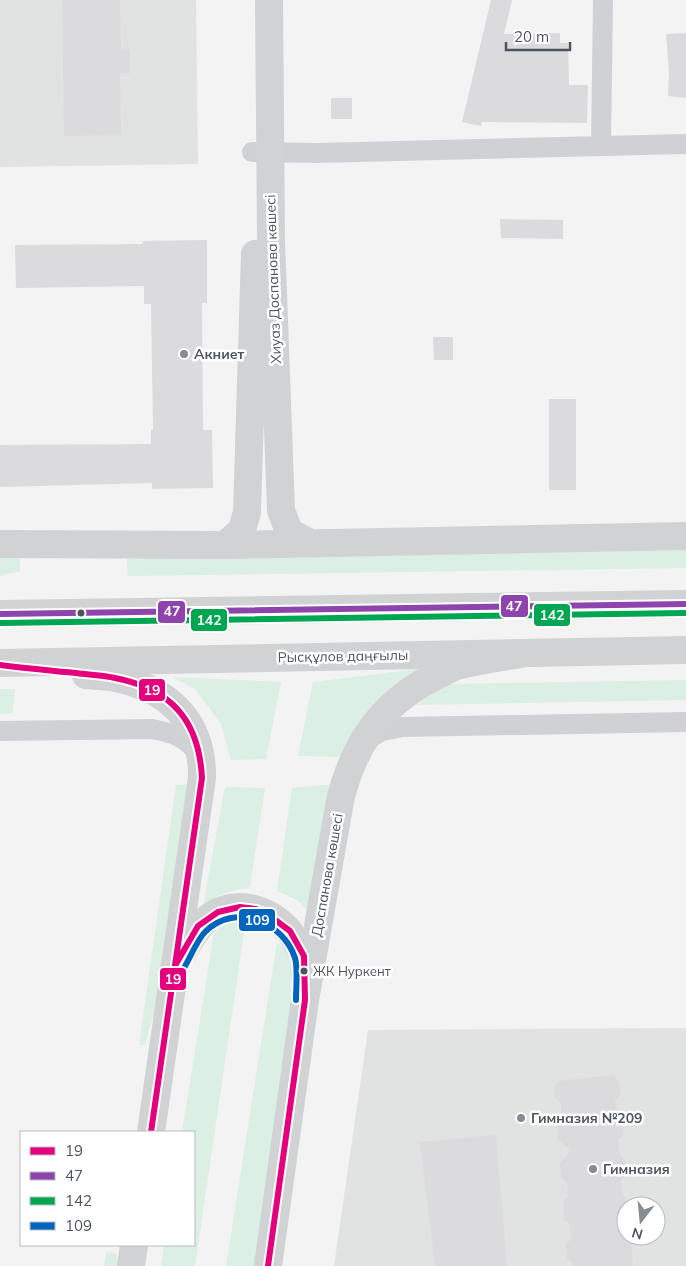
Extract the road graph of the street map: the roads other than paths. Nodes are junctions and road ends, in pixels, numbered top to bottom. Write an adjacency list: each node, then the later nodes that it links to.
1 (252, 0): 6 (street, Хиуаз Доспанова көшесі)
2 (268, 0): 6 (street, Хиуаз Доспанова көшесі)
3 (603, 0): 5 (street)
4 (686, 144): 5 (street)
5 (601, 146): 6 (street)
6 (262, 152): 8 (street, Хиуаз Доспанова көшесі); 10 (street, Хиуаз Доспанова көшесі)
7 (686, 536): 8 (street)
8 (310, 542): 10 (street)
9 (0, 544): 10 (street)
10 (225, 545)
11 (686, 604): 12 (street)
12 (0, 614)
13 (686, 650): 14 (street, Рысқұлов даңғылы)
14 (528, 653): 15 (street, Рысқұлов даңғылы); 18 (street, Доспанова көшесі)
15 (0, 664): 19 (street)
16 (686, 722): 18 (street)
17 (0, 731): 19 (street)
18 (362, 743): 21 (street, Доспанова көшесі)
19 (202, 760): 20 (street)
20 (176, 964): 21 (street); 22 (street)
21 (305, 1000): 25 (street, Доспанова көшесі)
22 (151, 1131)
23 (134, 1246): 24 (street)
24 (131, 1266)
25 (268, 1266)

